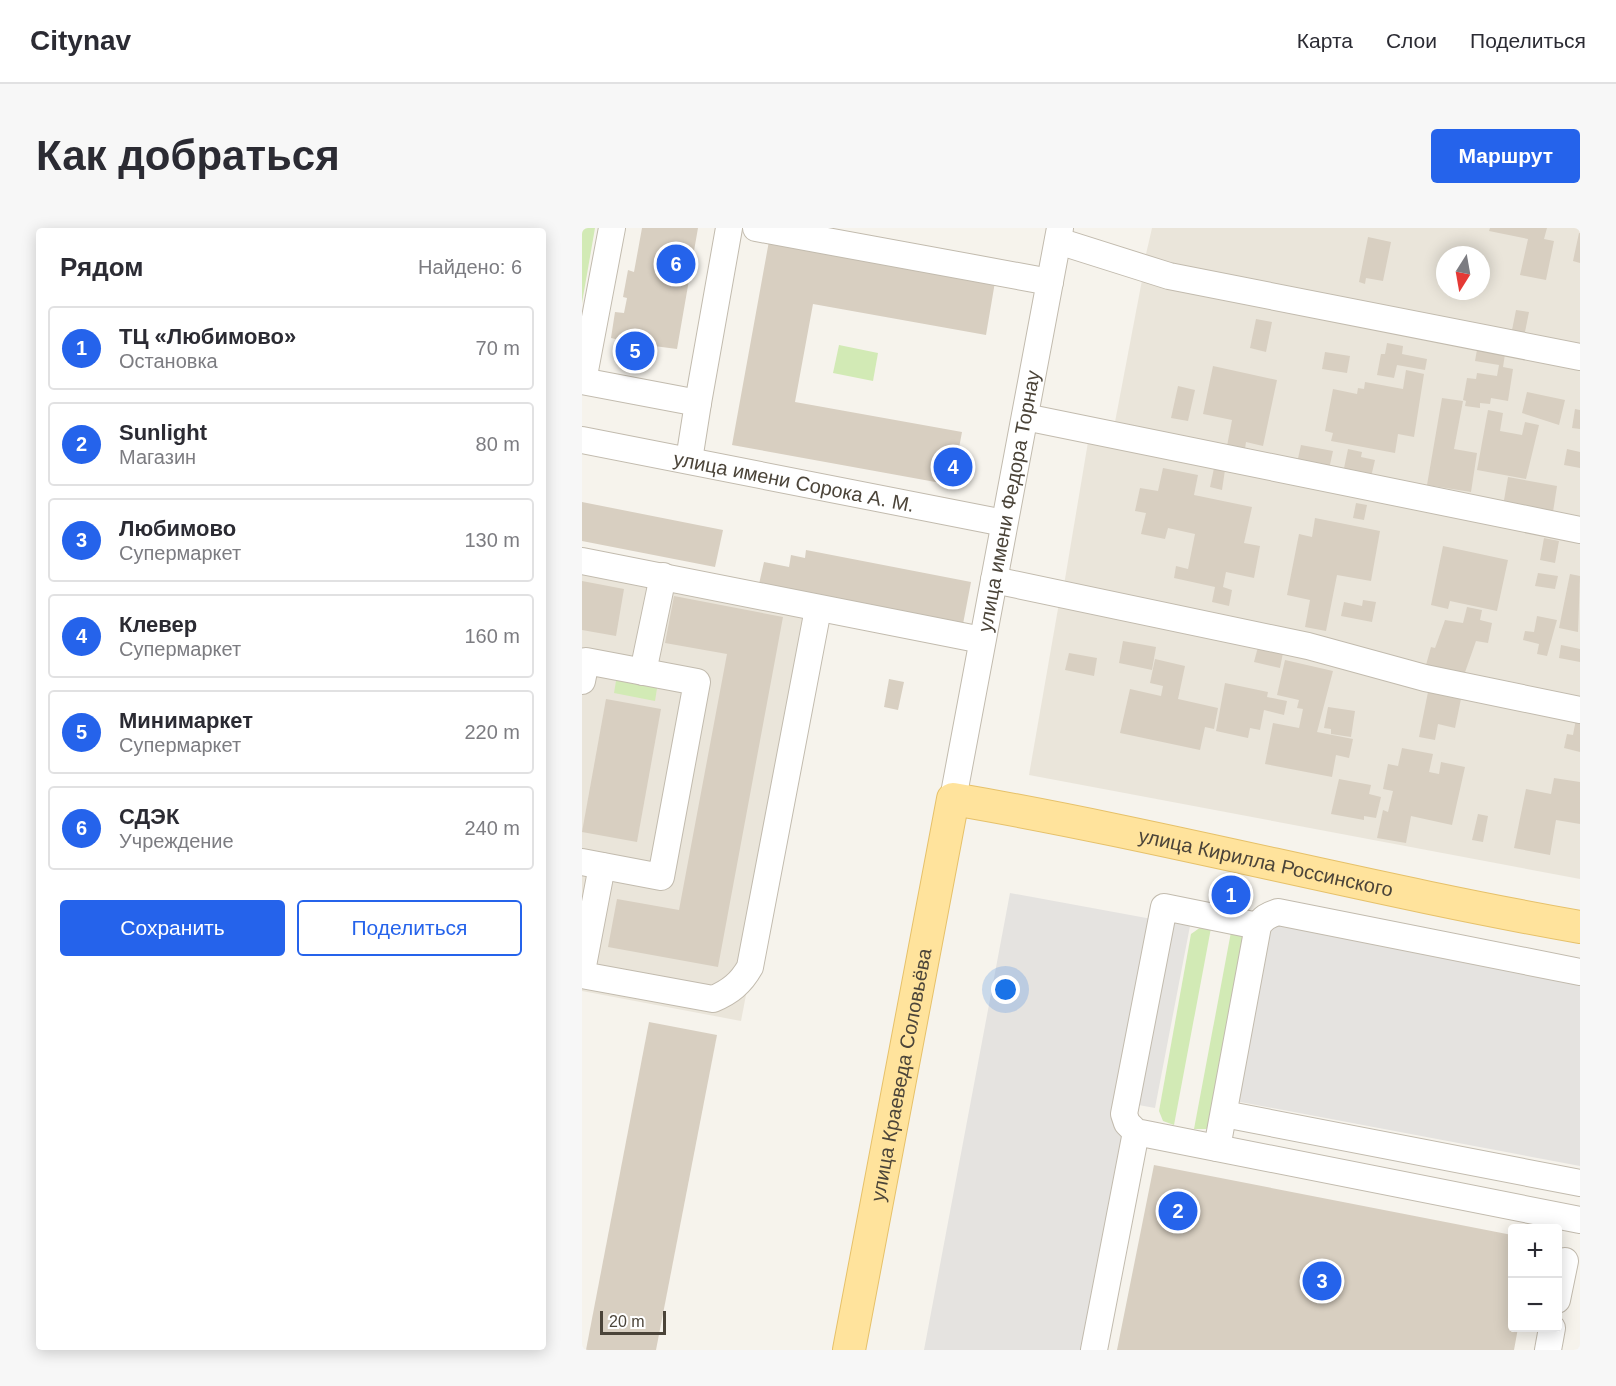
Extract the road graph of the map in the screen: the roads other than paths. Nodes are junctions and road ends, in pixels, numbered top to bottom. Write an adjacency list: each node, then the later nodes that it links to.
1 (612, 228): 7 (street)
2 (729, 228): 8 (street)
3 (756, 228): 5 (street)
4 (1059, 234): 5 (street, улица имени Федора Торнау); 6 (street)
5 (1050, 282): 9 (street, улица имени Федора Торнау)
6 (1580, 357)
7 (582, 381): 8 (street)
8 (698, 403): 11 (street)
9 (1024, 417): 12 (street, улица имени Федора Торнау); 13 (street)
10 (582, 440): 11 (street, улица имени Сорока А. М.)
11 (689, 460): 12 (street, улица имени Сорока А. М.)
12 (1004, 524): 16 (street, улица имени Федора Торнау)
13 (1580, 530)
14 (582, 561): 15 (street)
15 (663, 576): 17 (street); 19 (street)
16 (994, 580): 18 (street, улица имени Федора Торнау); 21 (street)
17 (818, 609): 18 (street); 27 (street)
18 (982, 640): 22 (street, улица имени Федора Торнау)
19 (643, 672): 20 (street); 23 (street)
20 (582, 681)
21 (1580, 710)
22 (955, 786): 25 (main road, улица Кирилла Россинского); 38 (main road, улица Краеведа Соловьёва)
23 (592, 864): 27 (street)
24 (1258, 926): 26 (street); 28 (street); 29 (street)
25 (1580, 927)
26 (1580, 972)
27 (582, 973)
28 (1224, 1114): 30 (street); 31 (street)
29 (1136, 1132): 30 (street); 39 (street)
30 (1217, 1148): 33 (street)
31 (1580, 1184)
32 (1580, 1204): 33 (street)
33 (1514, 1207): 34 (street)
34 (1580, 1220)
35 (1565, 1261): 36 (street)
36 (1562, 1278)
37 (1551, 1332): 40 (street)
38 (849, 1350)
39 (1094, 1350)
40 (1548, 1350)

